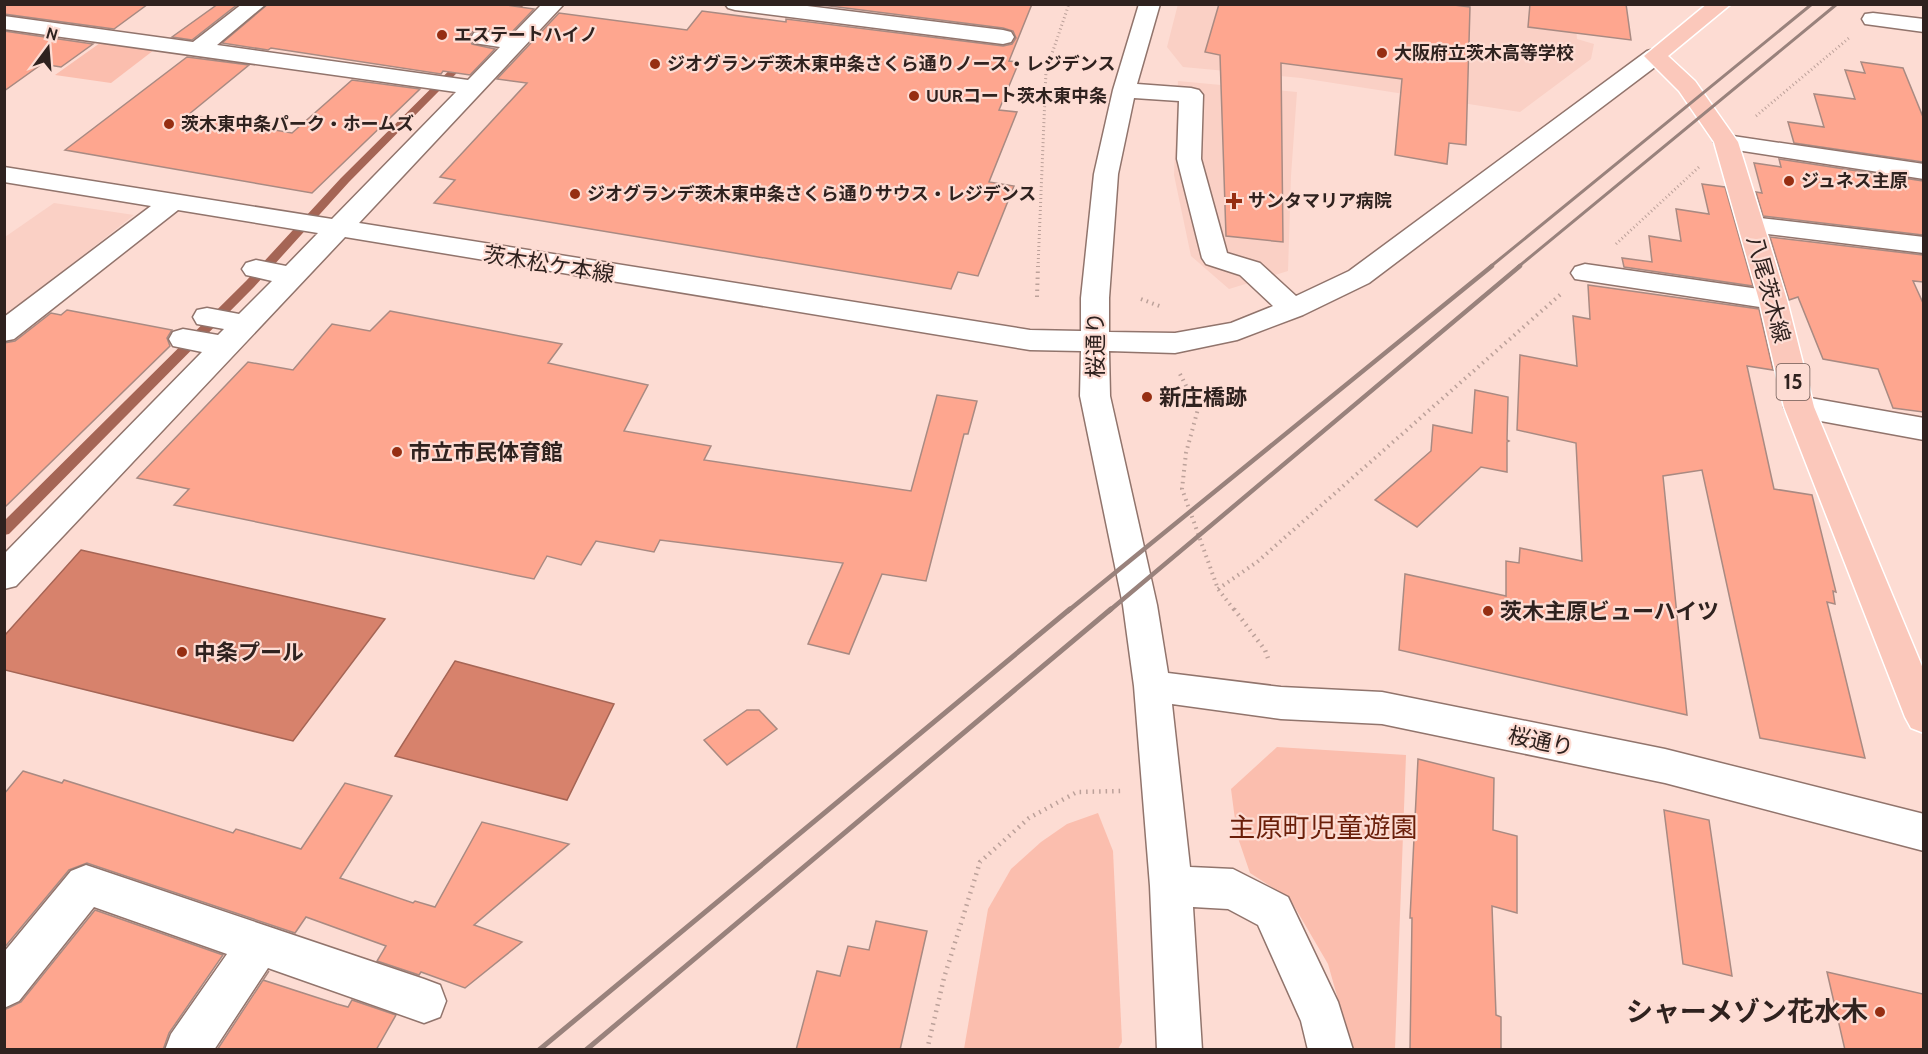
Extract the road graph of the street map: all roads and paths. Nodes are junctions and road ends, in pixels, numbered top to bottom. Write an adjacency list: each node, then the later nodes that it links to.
1 (256, 4): 13 (street)
2 (554, 4): 12 (street)
3 (735, 4): 10 (street)
4 (1069, 4): 27 (path)
5 (1150, 4): 16 (street, 桜通り)
6 (1715, 6): 14 (main road)
7 (1873, 19): 9 (street); 17 (path)
8 (4, 22): 13 (street)
9 (1923, 26)
10 (1003, 37)
11 (482, 38): 12 (street)
12 (517, 43): 15 (street)
13 (198, 50): 15 (street)
14 (1655, 56): 17 (main road, 八尾茨木線 / 15); 30 (street, 茨木松ケ本線)
15 (455, 86): 21 (street)
16 (1124, 90): 30 (street); 35 (street, 桜通り)
17 (1726, 142): 18 (street); 22 (main road, 八尾茨木線 / 15); 25 (path)
18 (1923, 172)
19 (4, 174): 20 (street, 茨木松ケ本線)
20 (172, 201): 21 (street, 茨木松ケ本線); 34 (street)
21 (315, 225): 26 (street); 35 (street, 茨木松ケ本線)
22 (1751, 225): 23 (street); 29 (main road, 八尾茨木線 / 15)
23 (1923, 245)
24 (256, 269): 26 (street)
25 (1585, 273): 29 (street); 38 (path)
26 (293, 276): 33 (street)
27 (1037, 297)
28 (1141, 299): 31 (path)
29 (1773, 300): 39 (main road, 八尾茨木線 / 15)
30 (1293, 309): 35 (street, 茨木松ケ本線)
31 (1173, 311)
32 (207, 317): 33 (street)
33 (246, 324): 37 (street)
34 (4, 332)
35 (1095, 341): 42 (street, 桜通り)
36 (175, 348): 37 (street)
37 (216, 356): 41 (street)
38 (1177, 369)
39 (1799, 407): 40 (street); 43 (main road, 八尾茨木線 / 15)
40 (1923, 429)
41 (4, 576)
42 (1152, 686): 45 (street, 桜通り); 46 (street, 桜通り)
43 (1923, 717)
44 (1102, 792): 51 (path)
45 (1923, 833)
46 (1172, 886): 52 (street, 桜通り); 53 (street)
47 (259, 944): 48 (street); 49 (street); 50 (street)
48 (4, 986)
49 (424, 1001)
50 (187, 1050)
51 (927, 1050)
52 (1180, 1050)
53 (1331, 1050)

